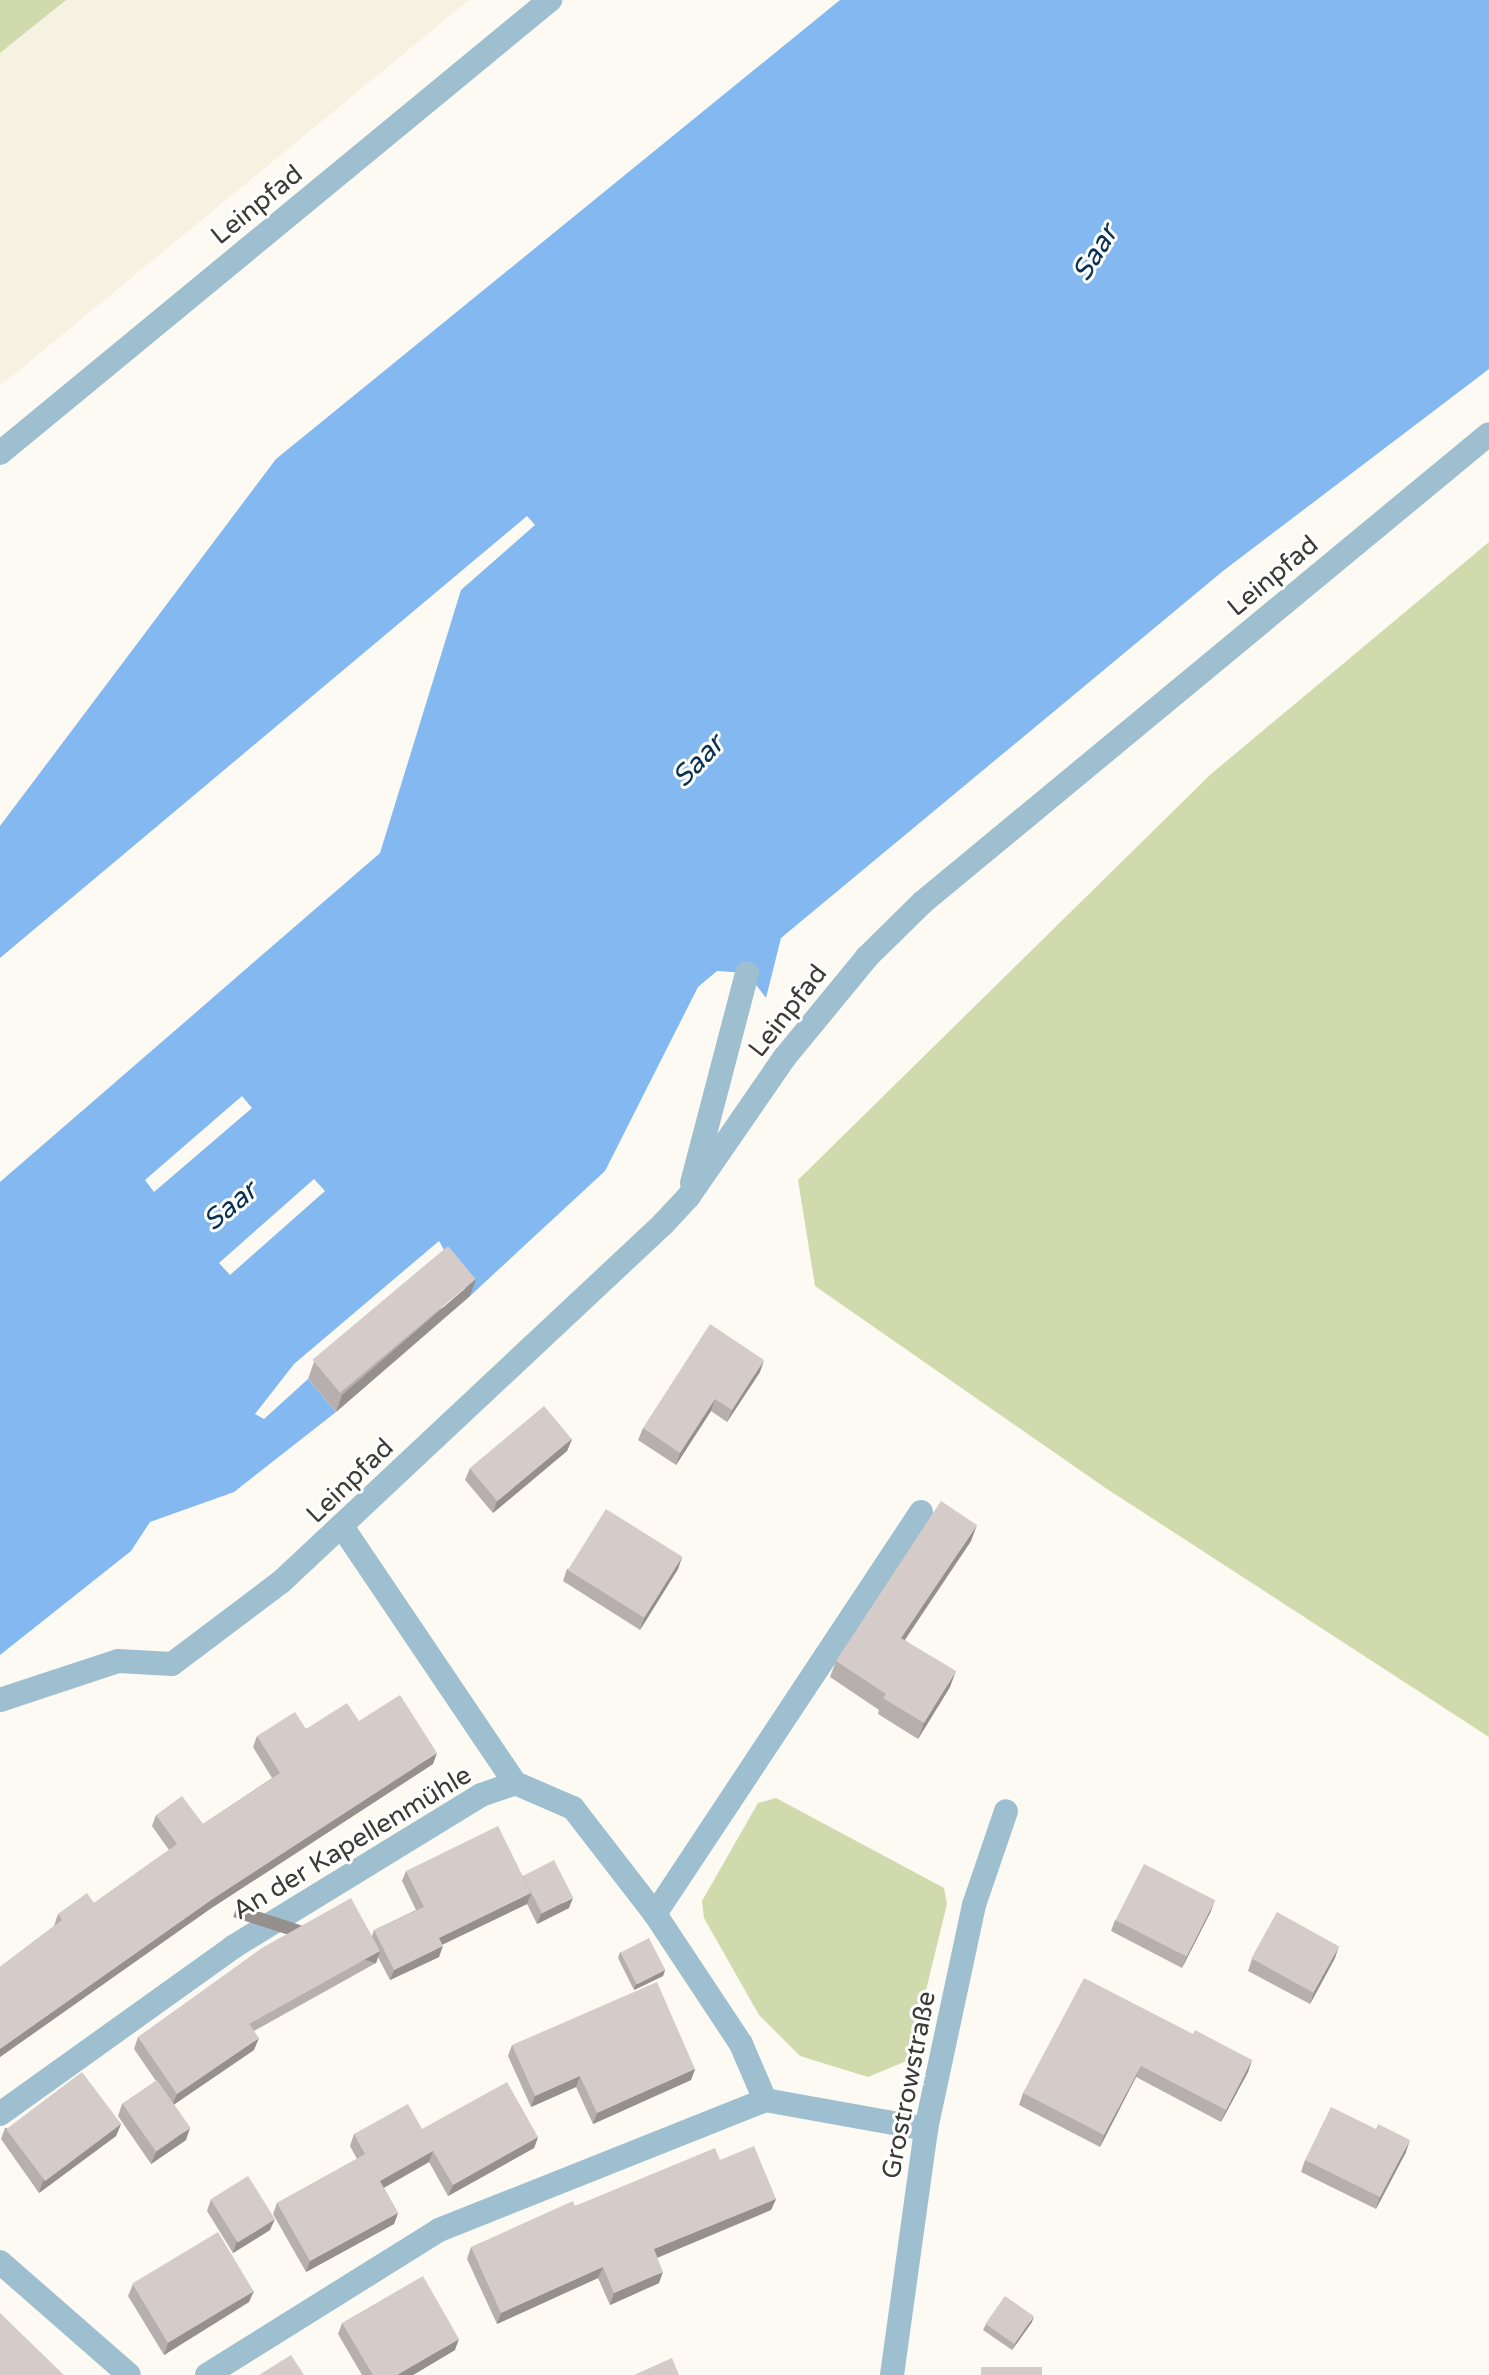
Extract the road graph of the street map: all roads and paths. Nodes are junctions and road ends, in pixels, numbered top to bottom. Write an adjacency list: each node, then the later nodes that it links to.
1 (550, 0): 3 (street, Leinpfad)
2 (1489, 434): 5 (street, Leinpfad)
3 (0, 453)
4 (747, 973): 5 (street)
5 (689, 1196): 7 (street, Leinpfad)
6 (921, 1512): 11 (street)
7 (343, 1528): 8 (street, Leinpfad); 9 (street)
8 (0, 1700)
9 (515, 1783): 11 (street, An der Kapellenmühle); 13 (street, An der Kapellenmühle)
10 (1006, 1811): 14 (street, Grostrowstraße)
11 (655, 1914): 12 (street, An der Kapellenmühle)
12 (765, 2100): 14 (street); 17 (street)
13 (0, 2114)
14 (926, 2129): 18 (street, Grostrowstraße)
15 (0, 2262): 16 (street)
16 (129, 2375)
17 (207, 2375)
18 (892, 2375)

